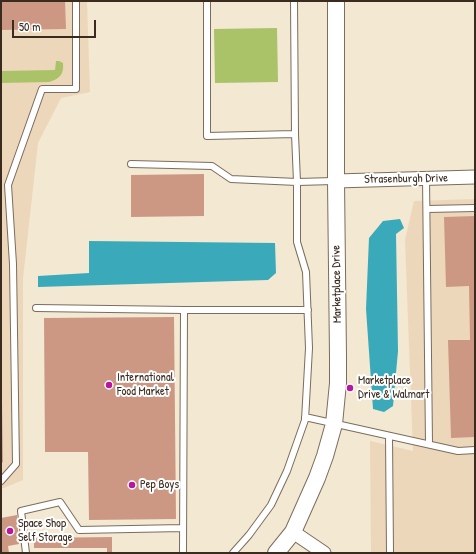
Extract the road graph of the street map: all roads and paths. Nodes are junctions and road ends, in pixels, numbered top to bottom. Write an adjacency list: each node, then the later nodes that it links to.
1 (76, 1): 21 (lane)
2 (207, 1): 5 (lane)
3 (294, 1): 5 (lane)
4 (336, 1): 9 (street, Marketplace Drive)
5 (295, 134): 10 (lane)
6 (131, 164): 10 (lane)
7 (475, 177): 8 (street, Strasenburgh Drive)
8 (426, 178): 9 (street, Strasenburgh Drive); 12 (lane)
9 (336, 181): 10 (lane); 17 (street, Marketplace Drive)
10 (298, 182): 15 (lane)
11 (475, 208): 12 (lane)
12 (427, 209): 19 (lane)
13 (36, 308): 14 (lane)
14 (184, 310): 15 (lane); 22 (lane)
15 (308, 310): 16 (lane)
16 (305, 417): 17 (lane); 26 (lane)
17 (334, 424): 18 (lane); 23 (street, Marketplace Drive)
18 (389, 436): 19 (lane); 29 (lane)
19 (429, 444): 20 (lane)
20 (475, 450)
21 (1, 481)
22 (183, 528): 24 (lane); 25 (lane)
23 (293, 532): 27 (street, Marketplace Drive); 28 (street)
24 (26, 553)
25 (183, 553)
26 (233, 553)
27 (276, 553)
28 (324, 553)
29 (390, 553)

